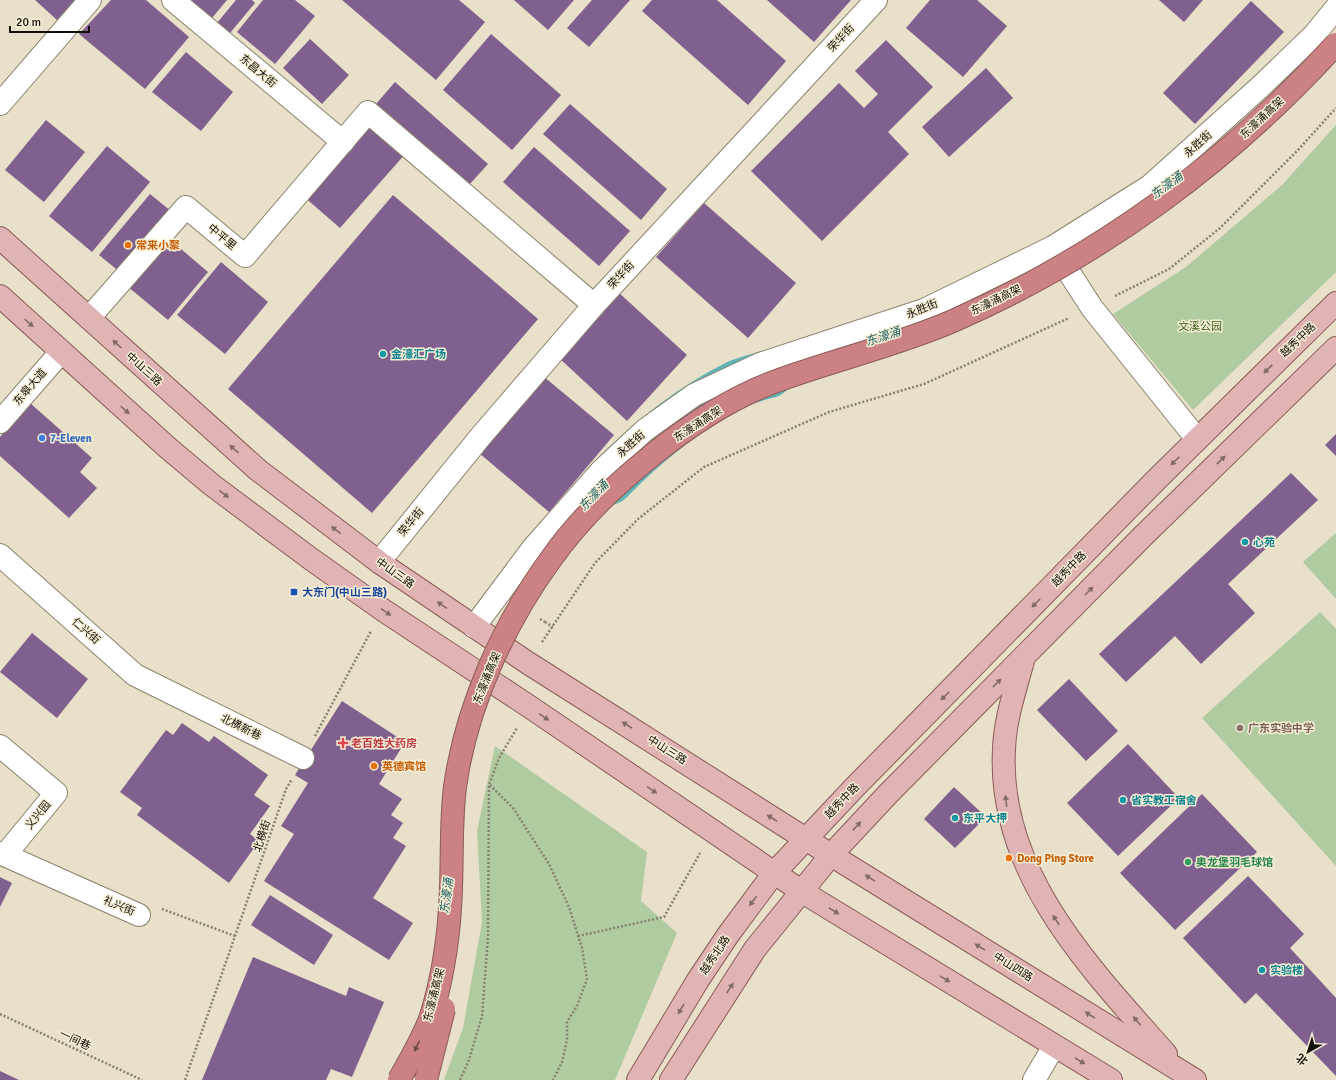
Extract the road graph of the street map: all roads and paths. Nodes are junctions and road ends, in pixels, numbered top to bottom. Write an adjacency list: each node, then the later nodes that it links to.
1 (90, 0): 7 (street)
2 (173, 0): 9 (street, 东昌大街)
3 (876, 0): 14 (street, 荣华街)
4 (1336, 8): 11 (street, 永胜街)
5 (1336, 44): 48 (highway, 东濠涌高架, one-way to 48, bridge)
6 (1336, 49): 49 (highway, 东濠涌高架, bridge)
7 (0, 104)
8 (1336, 108): 15 (path)
9 (343, 142): 14 (street, 中平里); 16 (street, 中平里)
10 (0, 238): 16 (main road, 中山三路)
11 (1054, 250): 15 (street); 26 (street, 永胜街)
12 (0, 296): 18 (main road, one-way to 18)
13 (1336, 303): 20 (main road, 越秀中路, one-way to 20)
14 (594, 305): 22 (street, 荣华街)
15 (1092, 308): 20 (street); 25 (path)
16 (89, 318): 22 (main road, 中山三路, one-way to 16)
17 (1336, 348): 27 (main road, one-way to 17)
18 (61, 352): 19 (street, 东皋大道); 23 (main road, one-way to 23)
19 (0, 422)
20 (1197, 439): 35 (main road, 越秀中路, one-way to 35)
21 (0, 555): 29 (street, 仁兴街)
22 (379, 562): 26 (main road, 中山三路, one-way to 22)
23 (383, 610): 30 (main road, one-way to 30); 32 (path, 北横街)
24 (545, 622): 25 (path)
25 (553, 627): 28 (path)
26 (474, 628): 28 (main road, 中山三路)
27 (1024, 657): 37 (main road, one-way to 27); 45 (main road, one-way to 27)
28 (528, 663): 35 (main road, 中山三路, one-way to 28)
29 (179, 696): 32 (street, 北横新巷)
30 (530, 707): 33 (path); 34 (main road, one-way to 34)
31 (0, 746): 36 (street, 义兴园)
32 (303, 758): 41 (path, 北横街)
33 (489, 785): 42 (path); 50 (path)
34 (712, 832): 38 (main road); 42 (path)
35 (805, 839): 37 (main road, 中山三路); 38 (main road, 越秀北路)
36 (3, 854): 40 (street, 礼兴街)
37 (831, 855): 39 (main road); 45 (main road, 中山四路, one-way to 37)
38 (774, 873): 39 (main road); 52 (main road, 越秀北路, one-way to 52)
39 (801, 891): 44 (main road, one-way to 44); 53 (main road, one-way to 39)
40 (139, 915): 41 (path, 礼兴街)
41 (235, 936): 47 (path, 北横街)
42 (578, 936): 51 (path)
43 (0, 1014): 46 (path, 一间巷)
44 (1054, 1046): 54 (street); 55 (main road, one-way to 55)
45 (1188, 1076)
46 (142, 1080)
47 (185, 1080)
48 (399, 1080)
49 (426, 1080)
50 (460, 1080)
51 (553, 1080)
52 (638, 1080)
53 (671, 1080)
54 (1034, 1080)
55 (1111, 1080)

